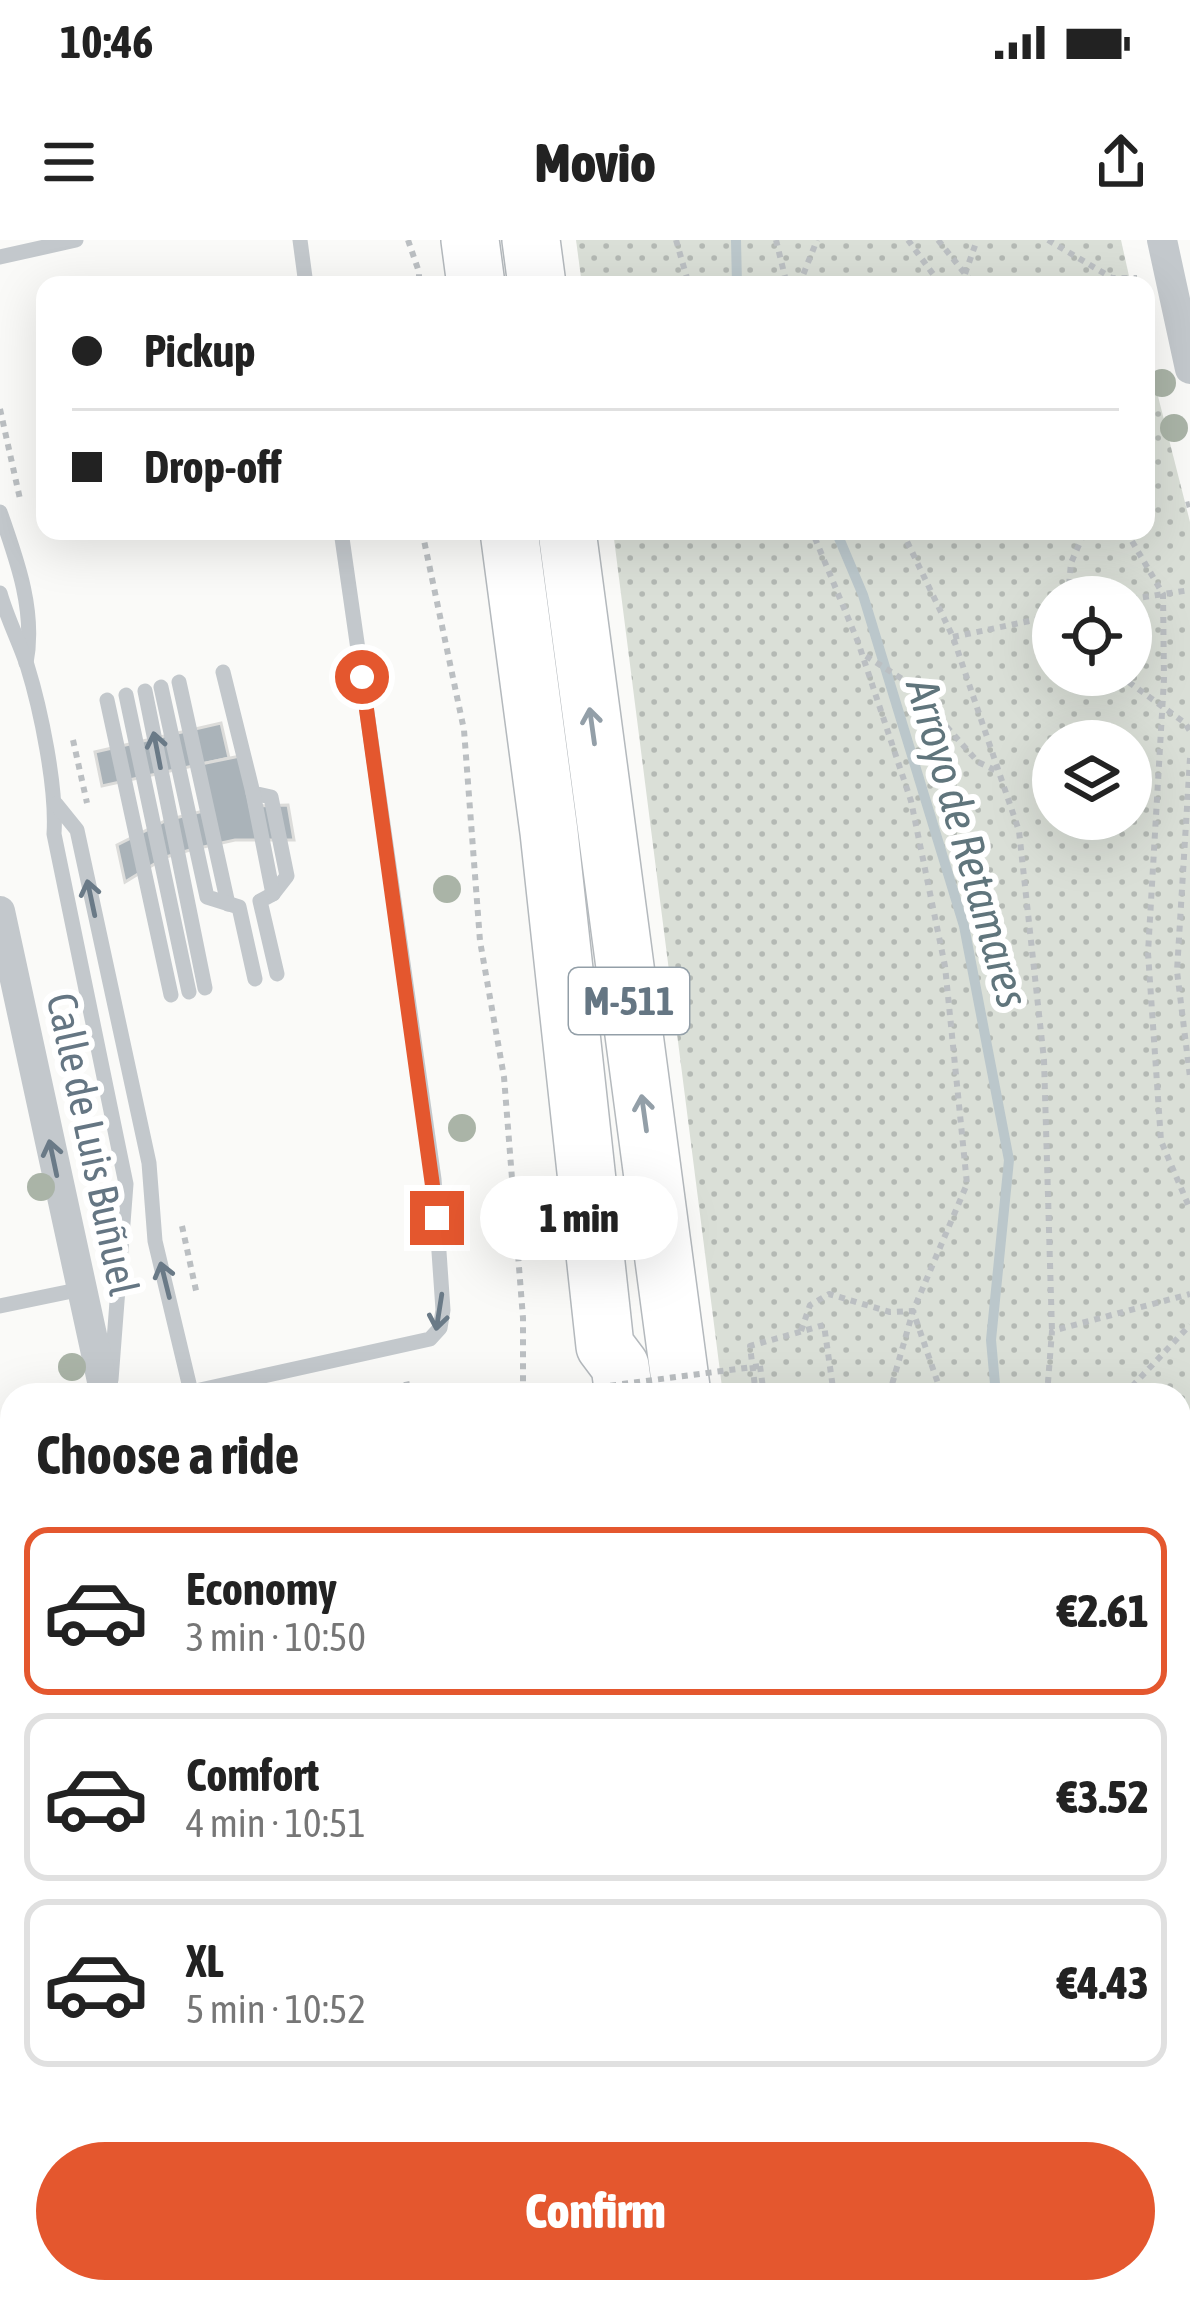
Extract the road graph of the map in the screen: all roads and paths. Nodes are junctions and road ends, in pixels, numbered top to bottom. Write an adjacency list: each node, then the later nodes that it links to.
1 (76, 240): 14 (lane)
2 (299, 240): 16 (lane)
3 (408, 240): 17 (path)
4 (470, 240): 18 (highway)
5 (531, 240): 19 (highway)
6 (676, 240): 20 (path)
7 (776, 240): 21 (path)
8 (818, 240): 22 (path)
9 (908, 240): 23 (path)
10 (938, 240): 15 (path)
11 (977, 240): 15 (path)
12 (1048, 240): 26 (path)
13 (1162, 240): 28 (street)
14 (0, 257)
15 (964, 272): 24 (path); 25 (path)
16 (305, 276)
17 (419, 276)
18 (475, 276)
19 (536, 276)
20 (686, 276)
21 (785, 276)
22 (803, 276)
23 (934, 276)
24 (963, 276)
25 (967, 276)
26 (1109, 276)
27 (1155, 278): 28 (path)
28 (1171, 278): 29 (street)
29 (1190, 368)
30 (0, 512): 47 (lane)
31 (342, 540): 76 (lane, one-way to 76)
32 (424, 540): 77 (path)
33 (510, 540): 72 (highway, M-511)
34 (568, 540): 79 (highway, M-511, one-way to 34)
35 (816, 540): 46 (path)
36 (906, 540): 45 (path)
37 (1081, 540): 39 (path)
38 (1131, 540): 42 (path)
39 (1070, 576)
40 (1190, 590): 42 (path)
41 (0, 593): 47 (lane)
42 (1163, 594): 43 (path); 53 (path)
43 (1152, 596)
44 (1032, 620): 45 (path)
45 (953, 637): 56 (path)
46 (862, 654): 56 (path); 68 (path)
47 (26, 663): 57 (lane)
48 (223, 672): 60 (lane)
49 (179, 682): 58 (lane)
50 (127, 695): 58 (lane, one-way to 58)
51 (1148, 696): 53 (path)
52 (107, 700): 62 (lane)
53 (1163, 707): 54 (path); 64 (path)
54 (1190, 731)
55 (1190, 758): 63 (path)
56 (999, 772): 70 (path)
57 (56, 804): 74 (lane); 75 (lane, one-way to 57)
58 (228, 904): 61 (lane)
59 (0, 911): 65 (street, Calle de Luis Buñuel, one-way to 59)
60 (277, 974)
61 (255, 979)
62 (171, 995)
63 (1190, 1077)
64 (1190, 1209)
65 (82, 1288): 67 (lane); 73 (street, Calle de Luis Buñuel)
66 (1190, 1294): 70 (path)
67 (0, 1306)
68 (913, 1310): 71 (path); 83 (path); 84 (path)
69 (1190, 1325): 86 (path)
70 (1052, 1330): 85 (path)
71 (801, 1331): 80 (path); 82 (path)
72 (607, 1379)
73 (105, 1383)
74 (109, 1383)
75 (189, 1383)
76 (232, 1383)
77 (523, 1383)
78 (630, 1383): 81 (path, bridge)
79 (680, 1383)
80 (758, 1383)
81 (760, 1383)
82 (832, 1383)
83 (892, 1383)
84 (938, 1383)
85 (1048, 1383)
86 (1135, 1383)

